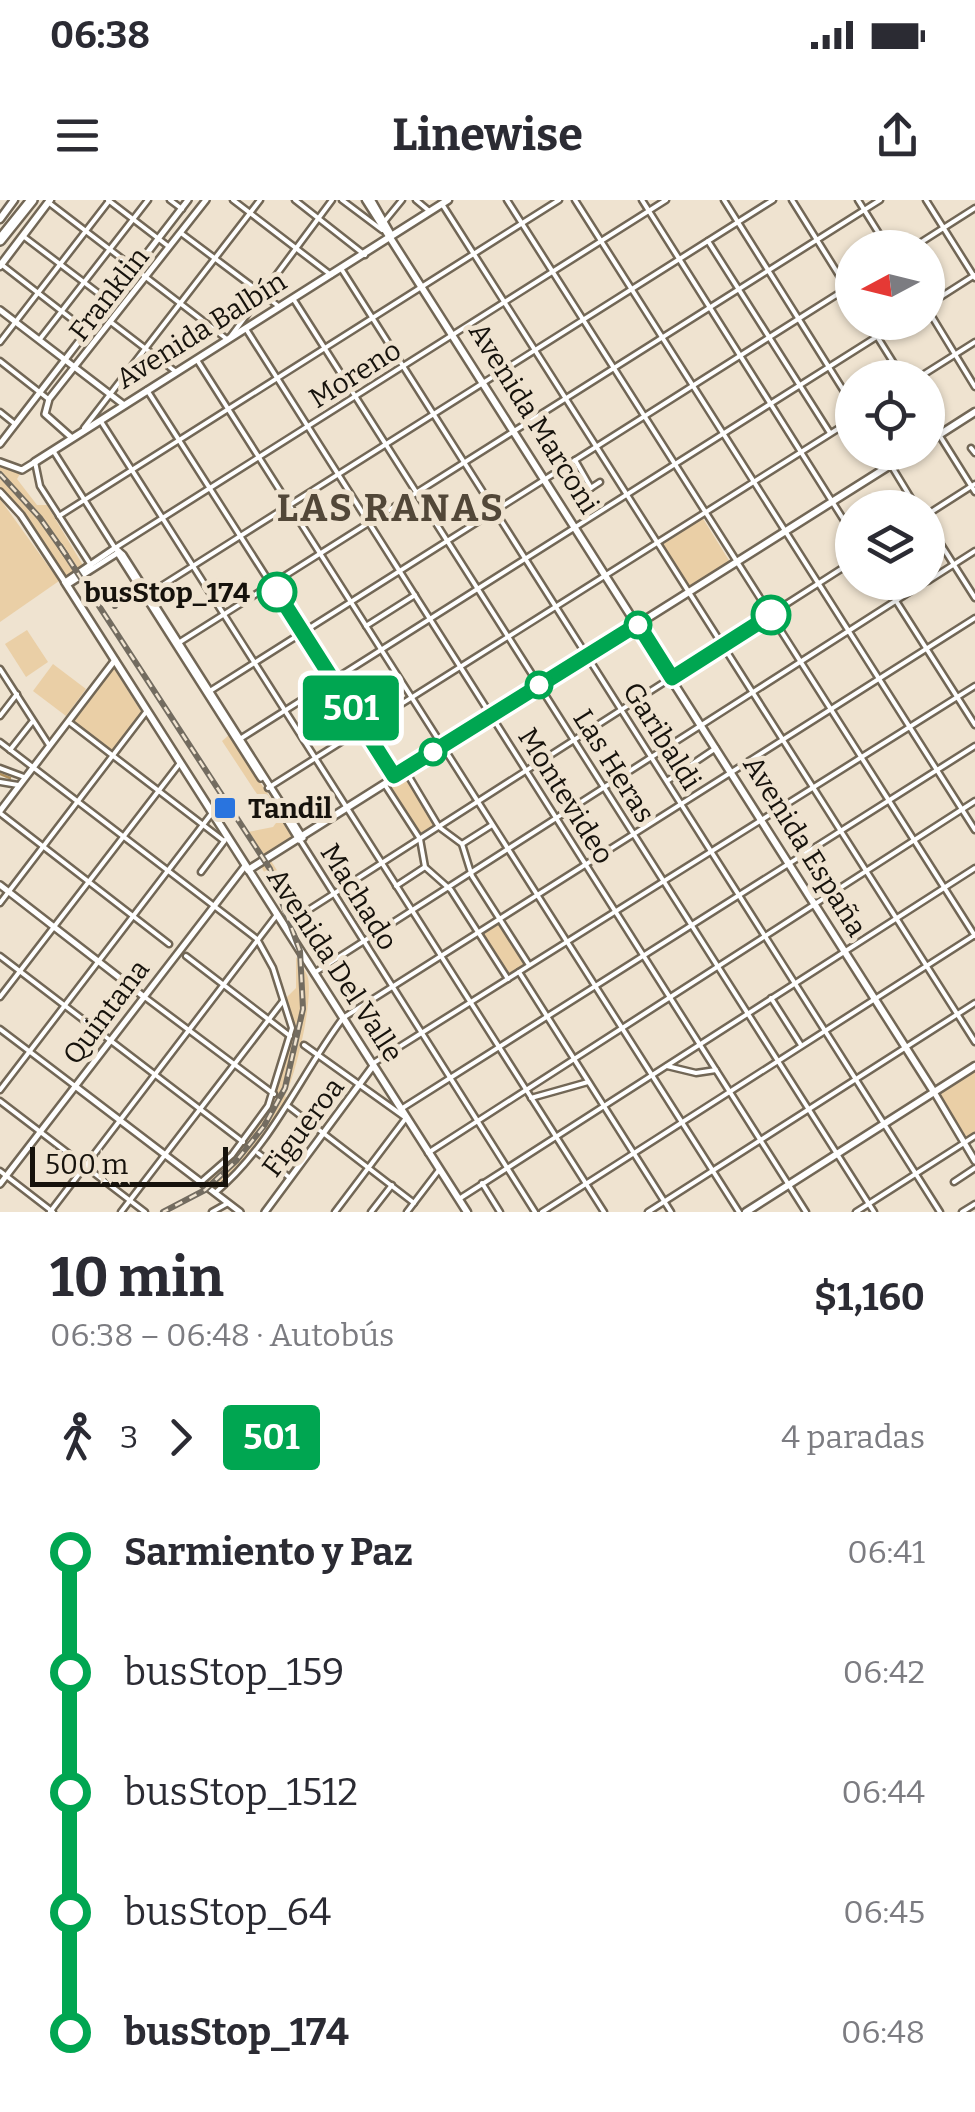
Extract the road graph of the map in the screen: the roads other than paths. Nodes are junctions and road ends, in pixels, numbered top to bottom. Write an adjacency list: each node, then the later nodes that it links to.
1 (14, 200): 35 (main road)
2 (32, 200): 52 (highway)
3 (109, 200): 37 (street); 42 (street)
4 (148, 200): 37 (street)
5 (170, 200): 30 (street)
6 (188, 200): 30 (street)
7 (206, 200): 45 (street, Franklin)
8 (234, 200): 34 (street)
9 (260, 200): 34 (street)
10 (294, 200): 36 (street)
11 (332, 200): 36 (street)
12 (342, 200): 46 (street)
13 (368, 200): 38 (main road); 46 (main road)
14 (402, 200): 38 (street)
15 (416, 200): 33 (street)
16 (508, 200): 40 (street)
17 (560, 200): 40 (street)
18 (575, 200): 50 (street)
19 (642, 200): 32 (street)
20 (666, 200): 32 (street, Moreno)
21 (724, 200): 39 (street)
22 (773, 200): 39 (street)
23 (792, 200): 49 (street)
24 (858, 200): 31 (street)
25 (880, 200): 31 (street)
26 (926, 200): 41 (street)
27 (49, 201): 42 (street); 47 (main road)
28 (445, 202): 33 (main road, Avenida Balbín); 57 (street)
29 (975, 208): 41 (street)
30 (182, 209): 48 (street)
31 (864, 210): 43 (street); 49 (street)
32 (648, 211): 50 (street, Moreno); 59 (street)
33 (430, 212): 46 (main road, Avenida Balbín)
34 (250, 213): 53 (street); 58 (street)
35 (0, 217)
36 (318, 218): 53 (street); 56 (street)
37 (133, 219): 48 (street); 55 (street)
38 (384, 222): 46 (main road)
39 (738, 222): 51 (street); 65 (street)
40 (522, 224): 57 (street); 66 (street)
41 (943, 228): 44 (street); 68 (street)
42 (85, 230): 55 (street); 60 (street)
43 (877, 230)
44 (940, 230)
45 (181, 233): 54 (street, Franklin); 58 (street)
46 (388, 234): 56 (main road, Avenida Balbín); 71 (main road, Avenida Marconi)
47 (23, 236): 60 (street); 61 (main road)
48 (158, 239): 54 (street); 64 (street)
49 (817, 240): 62 (street); 65 (street)
50 (601, 241): 66 (street, Moreno); 72 (street)
51 (708, 241): 59 (street); 73 (street)
52 (0, 243)
53 (295, 247): 67 (street); 75 (street)
54 (170, 248): 69 (street, Franklin)
55 (110, 249): 64 (street); 70 (street)
56 (364, 254): 63 (main road, Avenida Balbín)
57 (474, 254): 71 (street); 80 (street)
58 (215, 258): 75 (street); 81 (street)
59 (679, 260): 72 (street); 83 (street)
60 (58, 264): 70 (street); 74 (street)
61 (1, 265): 74 (street)
62 (835, 265)
63 (341, 268): 67 (main road, Avenida Balbín); 86 (street, Garibaldi)
64 (135, 269): 69 (street); 79 (street)
65 (768, 270): 73 (street); 87 (street)
66 (553, 272): 80 (street, Moreno); 88 (street)
67 (331, 275): 78 (main road, Avenida Balbín)
68 (974, 276): 77 (street)
69 (146, 278): 81 (street); 90 (street, Franklin)
70 (83, 282): 79 (street); 85 (street)
71 (424, 286): 86 (street); 93 (main road, Avenida Marconi)
72 (632, 289): 88 (street); 95 (street)
73 (739, 289): 83 (street); 94 (street)
74 (38, 292): 85 (street); 89 (street)
75 (260, 292): 82 (street); 98 (street)
76 (835, 296): 87 (street)
77 (945, 296)
78 (293, 298): 82 (main road, Avenida Balbín); 103 (street, Las Heras)
79 (110, 302): 92 (street)
80 (504, 302): 93 (street, Moreno); 104 (street)
81 (180, 304): 98 (street); 102 (street)
82 (279, 307): 91 (main road, Avenida Balbín)
83 (710, 308): 95 (street); 106 (street)
84 (0, 310): 89 (street)
85 (61, 311): 92 (street); 97 (street)
86 (373, 318): 103 (street); 111 (street, Garibaldi)
87 (799, 319): 94 (street); 112 (street)
88 (583, 320): 104 (street); 114 (street)
89 (16, 322): 97 (street); 100 (street)
90 (112, 323): 102 (street); 113 (street, Franklin)
91 (246, 328): 98 (main road, Avenida Balbín); 117 (street, Montevideo)
92 (87, 331): 107 (street)
93 (454, 334): 111 (street, Moreno); 118 (main road, Avenida Marconi)
94 (770, 337): 106 (street); 119 (street)
95 (662, 338): 114 (street); 120 (street)
96 (945, 338): 105 (street)
97 (40, 340): 107 (street)
98 (228, 340): 108 (main road, Avenida Balbín)
99 (872, 340): 112 (street)
100 (0, 342)
101 (975, 342): 105 (street)
102 (146, 348): 115 (street); 124 (street)
103 (325, 348): 117 (street); 125 (street, Las Heras)
104 (535, 350): 118 (street); 126 (street)
105 (954, 355): 110 (street); 121 (street)
106 (740, 356): 120 (street); 128 (street)
107 (65, 360): 113 (street); 123 (street)
108 (197, 360): 115 (main road, Avenida Balbín); 130 (street)
109 (0, 361): 123 (street)
110 (945, 361)
111 (404, 366): 125 (street, Moreno); 133 (street, Garibaldi)
112 (829, 367): 116 (street); 119 (street)
113 (76, 368): 124 (street); 127 (street, Franklin)
114 (614, 368): 126 (street); 134 (street)
115 (176, 372): 122 (main road, Avenida Balbín)
116 (835, 377)
117 (278, 378): 130 (street); 137 (street, Montevideo)
118 (484, 382): 133 (street); 138 (main road, Avenida Marconi)
119 (800, 385): 128 (street); 142 (street)
120 (692, 386): 134 (street); 143 (street)
121 (975, 387)
122 (148, 390): 129 (main road, Avenida Balbín); 145 (street)
123 (40, 392): 127 (street); 136 (street)
124 (110, 394): 129 (street); 141 (street)
125 (356, 396): 137 (street, Moreno); 147 (street, Las Heras)
126 (566, 398): 138 (street); 149 (street)
127 (50, 400): 144 (street, Franklin)
128 (770, 404): 143 (street); 151 (street)
129 (124, 405): 135 (main road, Avenida Balbín)
130 (228, 409): 145 (street); 152 (street)
131 (0, 412): 136 (street)
132 (975, 412): 140 (main road)
133 (434, 414): 147 (street); 156 (street, Garibaldi)
134 (645, 416): 149 (street); 157 (street)
135 (100, 420): 141 (main road, Avenida Balbín); 158 (street)
136 (15, 424): 146 (street)
137 (308, 426): 152 (street, Moreno); 160 (street, Montevideo)
138 (515, 430): 156 (street); 161 (main road, Avenida Marconi)
139 (835, 430): 142 (street)
140 (945, 431)
141 (82, 432): 144 (main road, Avenida Balbín)
142 (830, 433): 151 (street)
143 (722, 435): 157 (street); 163 (street)
144 (72, 438): 150 (main road, Avenida Balbín)
145 (180, 440): 158 (street); 165 (street)
146 (0, 444)
147 (386, 444): 160 (street); 168 (street, Las Heras)
148 (945, 444): 164 (street)
149 (596, 447): 153 (street); 169 (street)
150 (53, 451): 155 (main road, Avenida Balbín); 171 (street, Machado)
151 (800, 452): 163 (street); 172 (street)
152 (259, 457): 165 (street, Moreno); 174 (street)
153 (575, 460): 161 (street); 166 (street)
154 (0, 462): 155 (street)
155 (35, 462): 178 (street)
156 (464, 462): 168 (street); 176 (street, Garibaldi)
157 (675, 464): 169 (street); 177 (street)
158 (132, 470): 171 (street); 179 (street)
159 (883, 470): 172 (main road)
160 (338, 474): 174 (street); 180 (street, Montevideo)
161 (546, 479): 176 (street); 181 (main road, Avenida Marconi)
162 (600, 482): 166 (street)
163 (753, 482): 177 (street); 182 (street)
164 (974, 487): 173 (street)
165 (210, 488): 179 (street, Moreno); 183 (street)
166 (591, 488): 170 (street)
167 (0, 492): 199 (street, Avenida Del Valle)
168 (416, 492): 180 (street); 184 (street, Las Heras)
169 (627, 495): 181 (street); 185 (street)
170 (577, 497)
171 (84, 501): 178 (street); 186 (street, Machado)
172 (832, 502): 175 (street); 182 (main road)
173 (945, 504)
174 (289, 505): 183 (street); 189 (street)
175 (835, 507)
176 (495, 510): 184 (street); 190 (street, Garibaldi)
177 (705, 512): 185 (street); 191 (street)
178 (59, 516): 193 (street)
179 (162, 519): 186 (street, Moreno); 194 (street)
180 (369, 522): 189 (street); 196 (street, Montevideo)
181 (576, 527): 190 (street); 198 (main road, Avenida Marconi)
182 (785, 532): 191 (main road); 201 (street)
183 (240, 536): 194 (street); 200 (street)
184 (447, 541): 196 (street); 202 (street, Las Heras)
185 (657, 542): 198 (street); 203 (street)
186 (117, 550): 193 (street, Moreno); 205 (street, Machado)
187 (945, 550): 192 (street)
188 (975, 551): 192 (street)
189 (320, 553): 200 (street); 208 (street)
190 (526, 559): 202 (street); 209 (street, Garibaldi)
191 (737, 562): 203 (main road); 211 (street)
192 (954, 564): 195 (street); 206 (street)
193 (89, 565): 199 (street, Moreno)
194 (193, 566): 205 (street); 210 (street)
195 (945, 570)
196 (400, 571): 204 (street, Montevideo); 208 (street)
197 (835, 573): 201 (street)
198 (606, 574): 209 (street); 214 (main road, Avenida Marconi)
199 (66, 583): 224 (main road, Avenida Del Valle)
200 (271, 584): 210 (street); 216 (street)
201 (818, 584): 211 (street); 217 (street)
202 (478, 589): 213 (street); 218 (street, Las Heras)
203 (689, 592): 214 (main road); 220 (street)
204 (414, 594): 213 (street, Montevideo); 215 (street)
205 (146, 595): 219 (street, Machado)
206 (975, 598)
207 (896, 601): 217 (street); 221 (street)
208 (351, 602): 215 (street); 216 (street)
209 (556, 606): 218 (street); 223 (street, Garibaldi)
210 (223, 614): 219 (street); 226 (street)
211 (771, 615): 220 (street); 225 (street)
212 (975, 618): 221 (street)
213 (430, 619): 222 (street); 227 (street, Montevideo)
214 (638, 624): 223 (main road); 229 (main road, Avenida España)
215 (366, 626): 222 (street)
216 (302, 632): 226 (street); 231 (street)
217 (849, 632): 225 (street); 230 (street)
218 (508, 636): 227 (street); 233 (street, Las Heras)
219 (177, 643): 234 (street, Machado)
220 (723, 646): 229 (street); 235 (street)
221 (926, 649): 230 (street); 238 (street)
222 (382, 650): 231 (street); 237 (street)
223 (588, 656): 233 (main road); 241 (street, Garibaldi)
224 (114, 660): 240 (main road, Avenida Del Valle); 246 (street)
225 (801, 662): 235 (street); 239 (street)
226 (254, 664): 234 (street); 242 (street)
227 (460, 666): 237 (street); 244 (street, Montevideo)
228 (0, 669): 236 (street)
229 (672, 678): 241 (street); 248 (main road, Avenida España)
230 (878, 680): 239 (street); 249 (street)
231 (333, 681): 242 (street); 250 (street)
232 (975, 686): 238 (street)
233 (540, 687): 244 (main road); 252 (street, Las Heras)
234 (208, 692): 251 (street, Machado)
235 (753, 693): 248 (street); 253 (street)
236 (17, 694): 243 (street); 245 (street)
237 (412, 697): 250 (street); 257 (street)
238 (957, 697): 247 (street); 249 (street)
239 (831, 709): 253 (street); 261 (street)
240 (146, 710): 260 (street); 264 (main road, Avenida Del Valle)
241 (622, 710): 252 (street); 262 (street, Garibaldi)
242 (284, 712): 251 (street); 263 (street)
243 (0, 716)
244 (492, 717): 257 (main road); 269 (street, Montevideo)
245 (33, 721): 255 (street); 259 (street)
246 (68, 722): 255 (street); 260 (street)
247 (975, 724)
248 (702, 726): 258 (main road, Avenida España); 262 (street)
249 (908, 726): 261 (street); 267 (street)
250 (363, 728): 263 (street); 271 (street)
251 (239, 740): 277 (street, Machado)
252 (574, 740): 269 (street); 279 (street, Las Heras)
253 (783, 740): 270 (street); 278 (street)
254 (0, 742): 259 (street)
255 (49, 745): 265 (street)
256 (975, 746): 267 (street)
257 (443, 747): 268 (main road); 283 (street)
258 (716, 748): 270 (main road, Avenida España); 273 (street)
259 (10, 750): 265 (street)
260 (112, 756): 280 (street); 284 (street)
261 (861, 757): 278 (street); 281 (street)
262 (652, 758): 273 (street, Garibaldi); 279 (street)
263 (315, 759): 277 (street); 286 (street)
264 (180, 763): 280 (street); 289 (main road, Avenida Del Valle)
265 (32, 766): 272 (street); 284 (street)
266 (0, 768): 272 (street)
267 (936, 770): 281 (street); 287 (street)
268 (405, 771): 271 (main road); 276 (main road); 294 (street)
269 (526, 771): 283 (street); 290 (street, Montevideo)
270 (732, 772): 285 (street); 291 (main road, Avenida España)
271 (394, 776): 286 (main road)
272 (24, 777): 275 (street)
273 (667, 780): 285 (street, Garibaldi)
274 (0, 782): 275 (street)
275 (18, 785): 288 (street)
276 (385, 786): 286 (main road); 300 (street)
277 (269, 787): 299 (street, Machado)
278 (813, 787): 291 (street); 296 (street)
279 (604, 788): 290 (street); 297 (street, Las Heras)
280 (158, 791): 293 (street); 298 (street)
281 (889, 800): 296 (street); 302 (street)
282 (975, 801): 287 (street)
283 (478, 802): 292 (street); 294 (street)
284 (77, 803): 298 (street); 304 (street)
285 (682, 804): 297 (street); 306 (street, Garibaldi)
286 (347, 808): 299 (main road); 307 (street)
287 (962, 810): 295 (street); 302 (street)
288 (0, 812): 304 (street)
289 (212, 813): 293 (street); 301 (main road, Avenida Del Valle)
290 (556, 818): 305 (street); 308 (street, Montevideo)
291 (762, 819): 306 (street); 309 (main road, Avenida España)
292 (492, 825): 303 (street); 305 (street)
293 (202, 826): 301 (street); 313 (street)
294 (439, 827): 300 (street); 303 (street)
295 (975, 830)
296 (840, 831): 309 (street); 314 (street)
297 (634, 834): 308 (street); 318 (street, Las Heras)
298 (122, 837): 313 (street); 317 (street)
299 (300, 838): 310 (main road); 324 (street, Machado)
300 (420, 839): 307 (street); 311 (street)
301 (226, 840): 310 (main road, Avenida Del Valle); 315 (street)
302 (914, 840): 314 (street); 322 (street)
303 (462, 844): 316 (street)
304 (43, 847): 317 (street); 323 (street)
305 (508, 849): 316 (street); 325 (street)
306 (711, 851): 318 (street); 326 (street, Garibaldi)
307 (382, 863): 320 (street); 324 (street)
308 (586, 864): 325 (street); 332 (street, Montevideo)
309 (790, 864): 326 (street); 329 (main road, Avenida España)
310 (247, 868): 328 (street, Quintana); 334 (main road, Avenida Del Valle)
311 (425, 868): 320 (street); 321 (street)
312 (975, 868): 322 (street)
313 (168, 870): 328 (street); 333 (street)
314 (866, 871): 329 (street); 335 (street)
315 (201, 872)
316 (470, 872): 321 (street); 336 (street)
317 (88, 881): 333 (street); 338 (street)
318 (664, 881): 332 (street); 337 (street, Las Heras)
319 (0, 884): 323 (street)
320 (396, 886): 331 (street)
321 (448, 886): 331 (street); 339 (street)
322 (944, 888): 335 (street); 341 (street)
323 (9, 891): 327 (street); 338 (street)
324 (333, 894): 330 (street); 343 (street, Machado)
325 (537, 895): 336 (street); 344 (street)
326 (739, 895): 337 (street); 340 (street, Garibaldi)
327 (0, 903)
328 (213, 904): 342 (street); 363 (street, Quintana)
329 (815, 904): 340 (street); 346 (main road, Avenida España)
330 (310, 908)
331 (412, 910): 343 (street); 349 (street)
332 (615, 911): 344 (street); 350 (street, Montevideo)
333 (134, 915): 345 (street); 351 (street)
334 (276, 916): 342 (street); 357 (main road, Avenida Del Valle)
335 (896, 918): 346 (street); 354 (street)
336 (499, 919): 339 (street); 352 (street)
337 (692, 925): 350 (street); 353 (street, Las Heras)
338 (54, 926): 351 (street); 355 (street)
339 (478, 932): 349 (street); 358 (street)
340 (766, 936): 353 (street); 359 (street, Garibaldi)
341 (975, 936): 354 (street)
342 (257, 940): 360 (street); 368 (street)
343 (363, 941): 357 (street); 362 (street, Machado)
344 (567, 942): 352 (street); 361 (street)
345 (170, 944)
346 (845, 951): 359 (street); 367 (main road, Avenida España)
347 (0, 956): 355 (street)
348 (186, 956): 360 (street)
349 (441, 956): 362 (street); 369 (street)
350 (643, 956): 361 (street); 365 (street, Montevideo)
351 (98, 961): 363 (street); 371 (street)
352 (529, 965): 356 (street)
353 (718, 966): 365 (street); 372 (street, Las Heras)
354 (927, 966): 367 (street); 373 (street)
355 (20, 971): 364 (street); 371 (street)
356 (519, 972): 358 (street); 374 (street)
357 (314, 973): 375 (main road, Avenida Del Valle)
358 (508, 978): 369 (street)
359 (795, 983): 366 (street); 380 (street, Garibaldi)
360 (224, 985): 376 (street); 379 (street)
361 (595, 986): 374 (street); 377 (street)
362 (392, 987): 375 (street); 381 (street, Machado)
363 (144, 996): 379 (street); 383 (street, Quintana)
364 (0, 997)
365 (670, 998): 377 (street); 385 (street, Montevideo)
366 (771, 998): 372 (street); 387 (street)
367 (876, 999): 380 (street); 389 (main road, Avenida España)
368 (284, 1001): 376 (street); 382 (street)
369 (470, 1002): 381 (street); 388 (street)
370 (975, 1003): 373 (street)
371 (64, 1006): 383 (street); 390 (street)
372 (748, 1013): 385 (street); 393 (street, Las Heras)
373 (957, 1014): 384 (street); 389 (street)
374 (547, 1016): 388 (street); 392 (street)
375 (343, 1018): 391 (street); 395 (main road, Avenida Del Valle)
376 (268, 1020): 382 (street); 394 (street)
377 (622, 1028): 392 (street); 400 (street)
378 (0, 1029): 390 (street)
379 (189, 1030): 394 (street); 399 (street)
380 (826, 1030): 387 (street); 402 (street, Garibaldi)
381 (422, 1034): 395 (street); 401 (street, Machado)
382 (290, 1036): 410 (street)
383 (109, 1040): 399 (street); 404 (street, Quintana)
384 (975, 1042)
385 (700, 1044): 396 (street); 398 (street, Montevideo)
386 (304, 1045): 391 (street)
387 (802, 1046): 393 (street)
388 (499, 1047): 401 (street); 407 (street)
389 (906, 1047): 402 (street); 409 (main road, Avenida España)
390 (29, 1051): 404 (street); 406 (street)
391 (316, 1054): 405 (street); 414 (street)
392 (574, 1059): 403 (street); 407 (street)
393 (778, 1061): 408 (street); 417 (street, Las Heras)
394 (234, 1064): 410 (street); 415 (street)
395 (373, 1065): 405 (street, Figueroa); 416 (main road, Avenida Del Valle)
396 (666, 1066): 398 (street); 400 (street)
397 (975, 1066): 409 (main road)
398 (716, 1070): 408 (street, Montevideo)
399 (155, 1074): 415 (street); 419 (street)
400 (652, 1075): 413 (street); 421 (street)
401 (450, 1079): 416 (street); 420 (street, Machado)
402 (856, 1079): 417 (street); 422 (street, Garibaldi)
403 (588, 1082): 411 (street); 413 (street)
404 (75, 1086): 419 (street); 423 (street, Quintana)
405 (358, 1086): 418 (street); 424 (street, Figueroa)
406 (0, 1090)
407 (526, 1090): 411 (street); 420 (street)
408 (730, 1092): 421 (street); 427 (street, Montevideo)
409 (934, 1092): 422 (main road); 429 (street)
410 (274, 1094): 428 (street)
411 (531, 1098): 425 (street)
412 (0, 1100): 423 (street)
413 (603, 1105): 425 (street); 432 (street)
414 (288, 1106): 424 (street); 430 (street)
415 (199, 1109): 428 (street); 434 (street)
416 (401, 1109): 418 (main road, Avenida Del Valle)
417 (809, 1109): 427 (street); 433 (street, Las Heras)
418 (406, 1118): 431 (main road, Avenida Del Valle); 438 (street)
419 (120, 1120): 434 (street); 436 (street)
420 (477, 1121): 431 (street); 437 (street, Machado)
421 (682, 1122): 432 (street); 441 (street)
422 (885, 1124): 433 (main road); 443 (street, Garibaldi)
423 (41, 1131): 436 (street); 442 (street, Quintana)
424 (324, 1134): 438 (street); 444 (street, Figueroa)
425 (555, 1136): 437 (street); 449 (street)
426 (975, 1136): 429 (street)
427 (760, 1140): 441 (street); 451 (street, Montevideo)
428 (242, 1142): 445 (street)
429 (965, 1142): 435 (street); 443 (street)
430 (257, 1152): 444 (street); 452 (street)
431 (428, 1153): 440 (main road, Avenida Del Valle)
432 (634, 1153): 449 (street); 456 (street)
433 (838, 1154): 451 (main road); 458 (street, Las Heras)
434 (164, 1156): 445 (street); 454 (street)
435 (975, 1158)
436 (86, 1166): 454 (street); 460 (street)
437 (506, 1167): 447 (street); 471 (street, Machado)
438 (369, 1168): 450 (street); 466 (street)
439 (975, 1168): 446 (street)
440 (439, 1170): 453 (main road, Avenida Del Valle); 455 (street)
441 (712, 1170): 456 (street); 475 (street)
442 (3, 1174): 448 (street, Quintana); 460 (street)
443 (916, 1174): 458 (street); 479 (street, Garibaldi)
444 (290, 1178): 465 (street, Figueroa)
445 (201, 1182): 452 (street)
446 (954, 1182)
447 (482, 1183): 453 (street); 470 (street)
448 (0, 1184)
449 (586, 1184): 471 (street); 472 (street)
450 (392, 1185): 455 (street); 467 (street)
451 (789, 1185): 475 (main road); 476 (street, Montevideo)
452 (214, 1193): 457 (street)
453 (459, 1198): 469 (main road, Avenida Del Valle)
454 (130, 1200): 461 (street); 462 (street)
455 (414, 1202): 468 (street)
456 (665, 1202): 473 (street); 474 (street)
457 (228, 1203): 463 (street); 464 (street)
458 (869, 1204): 477 (street); 478 (street, Las Heras)
459 (975, 1204): 480 (street)
460 (51, 1211)
461 (122, 1212)
462 (145, 1212)
463 (212, 1212)
464 (240, 1212)
465 (265, 1212)
466 (335, 1212)
467 (372, 1212)
468 (407, 1212)
469 (467, 1212)
470 (500, 1212)
471 (538, 1212)
472 (604, 1212)
473 (648, 1212)
474 (671, 1212)
475 (742, 1212)
476 (806, 1212)
477 (856, 1212)
478 (874, 1212)
479 (940, 1212)
480 (962, 1212)

